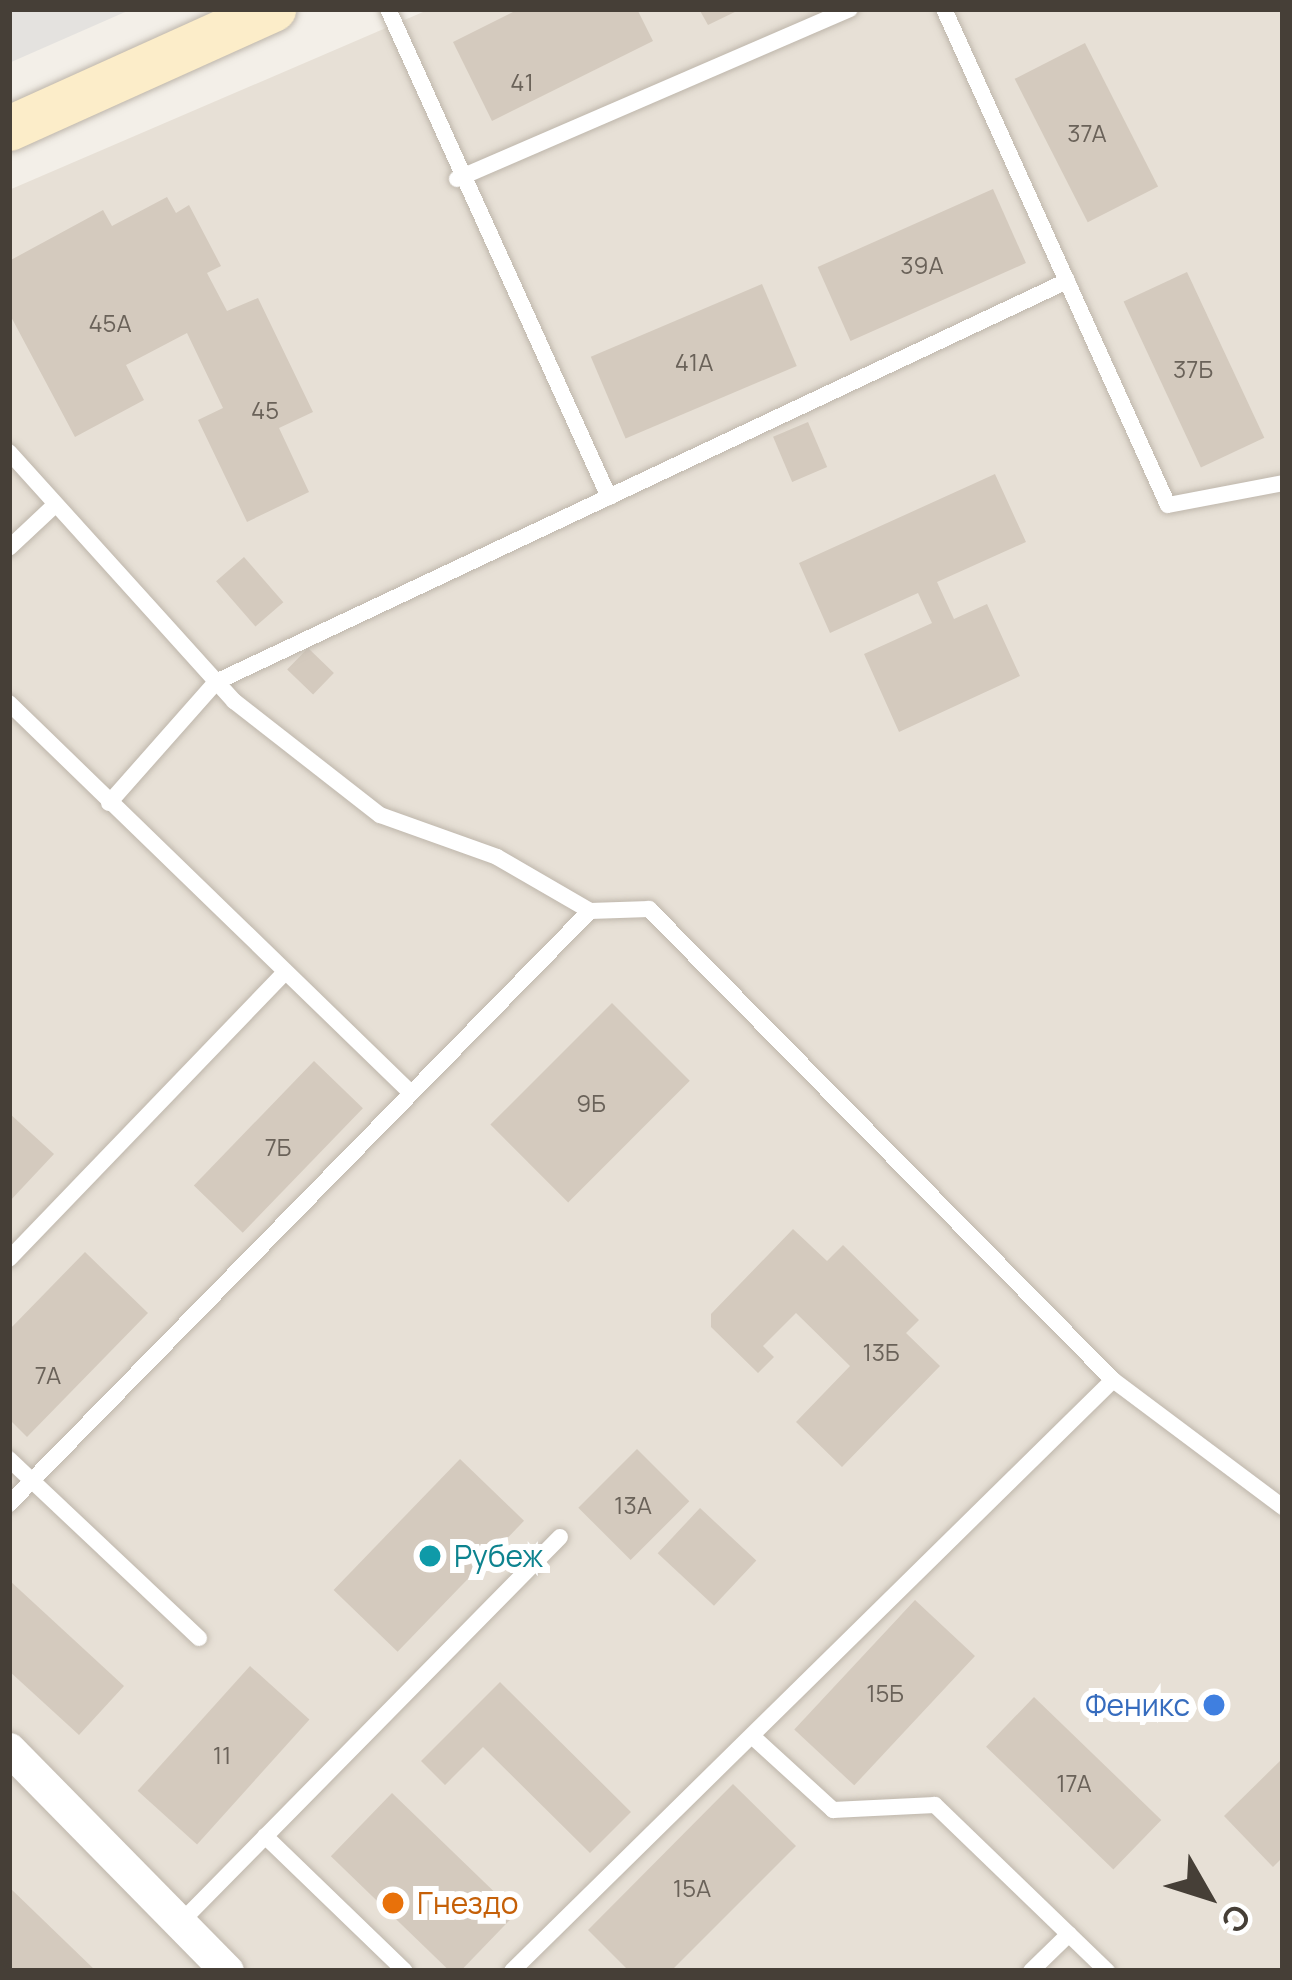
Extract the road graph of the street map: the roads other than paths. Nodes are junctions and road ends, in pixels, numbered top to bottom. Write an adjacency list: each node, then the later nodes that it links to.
1 (273, 9): 5 (main road)
2 (388, 9): 6 (lane)
3 (850, 9): 6 (lane)
4 (944, 9): 7 (lane)
5 (9, 128)
6 (457, 179): 10 (lane)
7 (1067, 281): 9 (lane); 10 (lane)
8 (9, 452): 11 (lane)
9 (1283, 482)
10 (609, 497): 13 (lane)
11 (55, 505): 12 (lane); 13 (lane)
12 (9, 548)
13 (217, 682): 15 (lane); 16 (lane)
14 (9, 703): 15 (lane)
15 (109, 803): 17 (lane)
16 (590, 911): 18 (lane); 20 (lane)
17 (285, 972): 18 (lane); 19 (lane)
18 (411, 1093): 22 (lane)
19 (9, 1258)
20 (1113, 1380): 24 (lane); 27 (lane)
21 (9, 1460): 22 (lane)
22 (31, 1481): 23 (lane); 26 (lane)
23 (9, 1504)
24 (1283, 1508)
25 (560, 1537): 29 (lane)
26 (199, 1638)
27 (752, 1736): 31 (lane); 34 (lane)
28 (9, 1749): 30 (street)
29 (265, 1836): 30 (lane); 33 (lane)
30 (179, 1924): 32 (street)
31 (1069, 1934): 35 (lane); 36 (lane)
32 (227, 1971)
33 (405, 1971)
34 (512, 1971)
35 (1031, 1971)
36 (1108, 1971)

